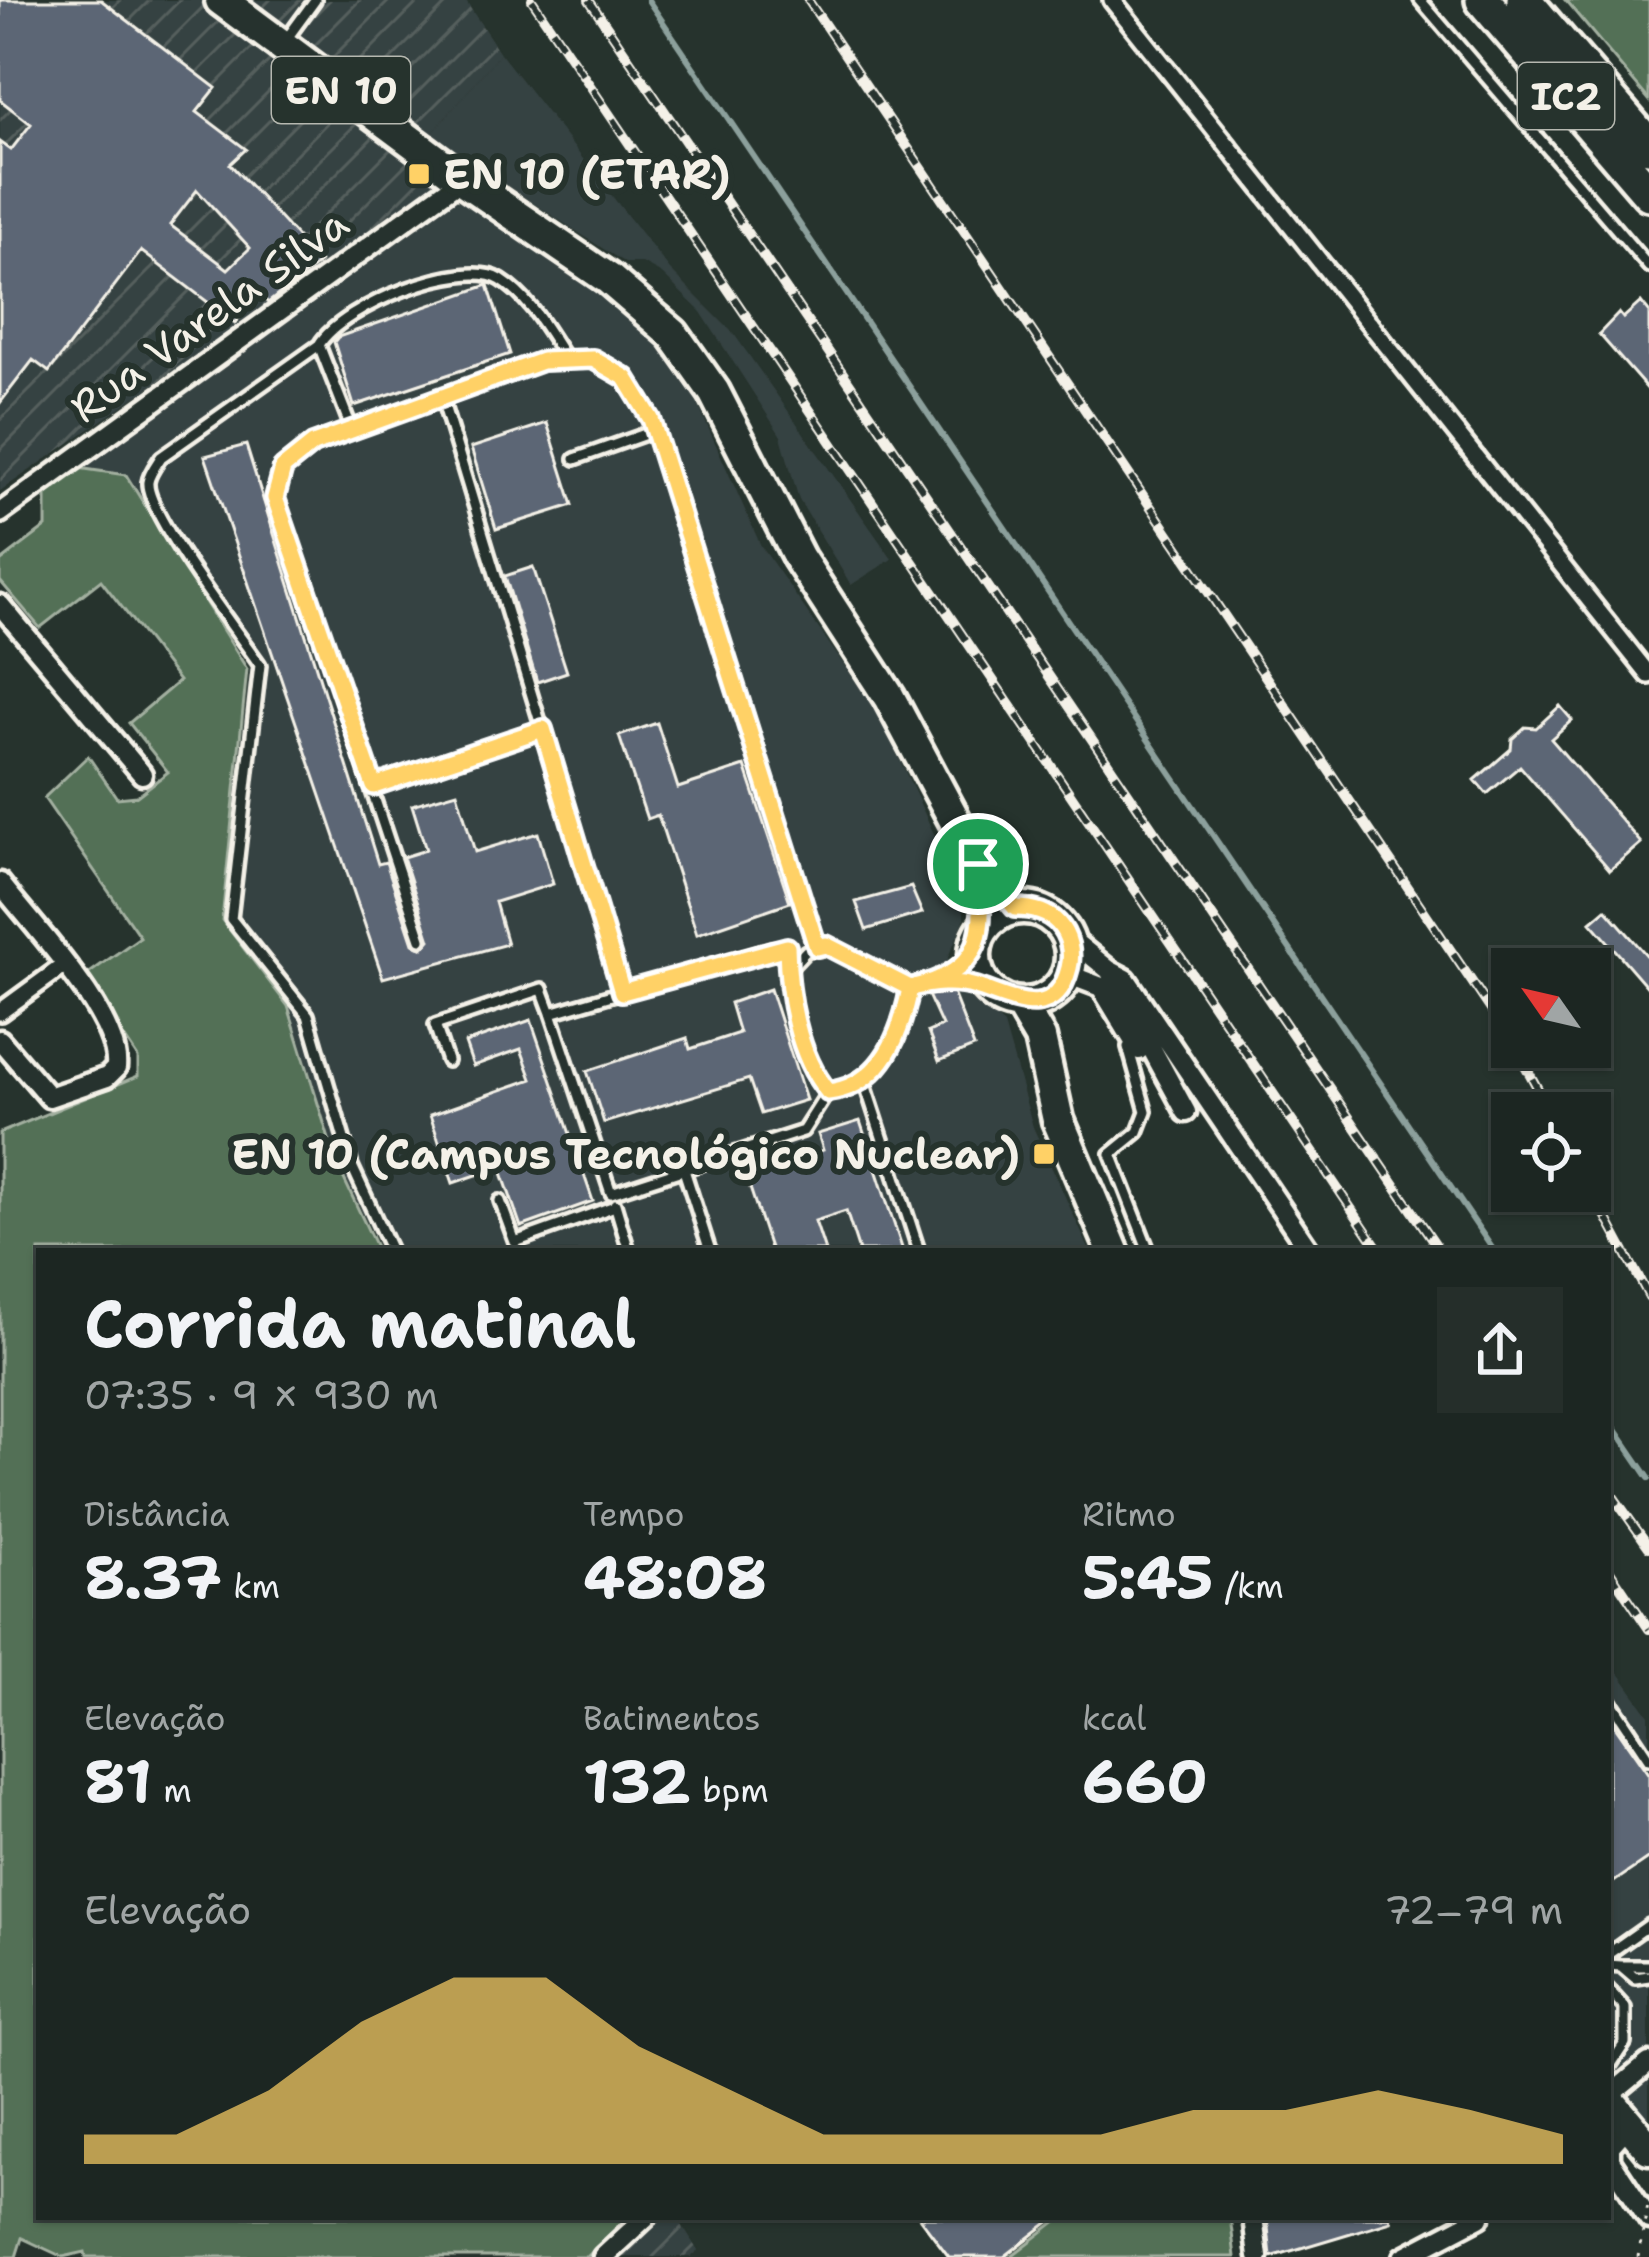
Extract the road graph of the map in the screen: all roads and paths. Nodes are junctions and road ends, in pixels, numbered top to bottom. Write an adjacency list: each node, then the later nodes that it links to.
1 (221, 0): 7 (main road, EN 10)
2 (315, 0): 7 (lane)
3 (1112, 0): 20 (street)
4 (1420, 0): 11 (lane)
5 (1483, 0): 10 (highway, IC2)
6 (1524, 0): 8 (highway, IC2)
7 (281, 46): 9 (main road, EN 10)
8 (1649, 146)
9 (462, 178): 18 (street, Rua Varela Silva); 24 (main road, EN 10)
10 (1649, 193)
11 (1649, 267)
12 (319, 345): 13 (lane); 15 (lane); 50 (lane)
13 (566, 359): 14 (lane); 16 (lane)
14 (442, 399): 15 (lane); 21 (lane)
15 (350, 427): 23 (lane)
16 (654, 431): 17 (lane); 30 (lane)
17 (575, 459)
18 (0, 513)
19 (0, 605): 22 (street)
20 (1649, 675)
21 (543, 729): 23 (lane); 37 (lane)
22 (142, 773)
23 (374, 786): 28 (lane)
24 (978, 864): 26 (main road, EN 10); 29 (main road, EN 10)
25 (0, 883): 31 (street)
26 (1015, 908): 27 (main road, EN 10); 29 (main road)
27 (1066, 935): 33 (street); 34 (main road)
28 (421, 939)
29 (979, 939): 35 (lane); 38 (main road, EN 10)
30 (817, 947): 32 (lane); 36 (lane)
31 (63, 966): 40 (street); 42 (street)
32 (788, 970): 37 (lane); 45 (lane)
33 (1109, 970): 39 (street); 56 (street)
34 (1067, 974): 38 (main road); 39 (street)
35 (938, 982): 36 (lane); 38 (lane)
36 (910, 988): 44 (lane)
37 (622, 992): 41 (lane)
38 (1021, 1000): 54 (main road, EN 10)
39 (1112, 1002): 55 (lane)
40 (0, 1012)
41 (551, 1012): 43 (lane); 47 (lane)
42 (0, 1040)
43 (447, 1060)
44 (863, 1082): 45 (lane); 53 (lane)
45 (828, 1092): 46 (lane)
46 (684, 1170): 47 (lane); 52 (lane)
47 (611, 1193): 49 (lane)
48 (500, 1201): 49 (lane)
49 (615, 1206): 51 (lane)
50 (390, 1248)
51 (628, 1248)
52 (709, 1248)
53 (918, 1248)
54 (1112, 1248)
55 (1148, 1248)
56 (1308, 1248)
57 (1611, 1702): 58 (lane)
58 (1649, 1759)
59 (1649, 1925): 60 (lane)
60 (1611, 1952)
61 (1611, 1965): 62 (lane)
62 (1621, 1966): 63 (lane); 64 (lane)
63 (1649, 1966)
64 (1649, 1976)
65 (1611, 1992): 67 (lane)
66 (1649, 2063): 68 (street)
67 (1611, 2064)
68 (1620, 2117)
69 (1611, 2161): 71 (street)
70 (1649, 2199): 78 (path, bridge)
71 (1649, 2218)
72 (643, 2220): 75 (street)
73 (1253, 2220): 76 (street)
74 (1468, 2221): 77 (street)
75 (603, 2257)
76 (1258, 2257)
77 (1404, 2257)
78 (1638, 2257)

